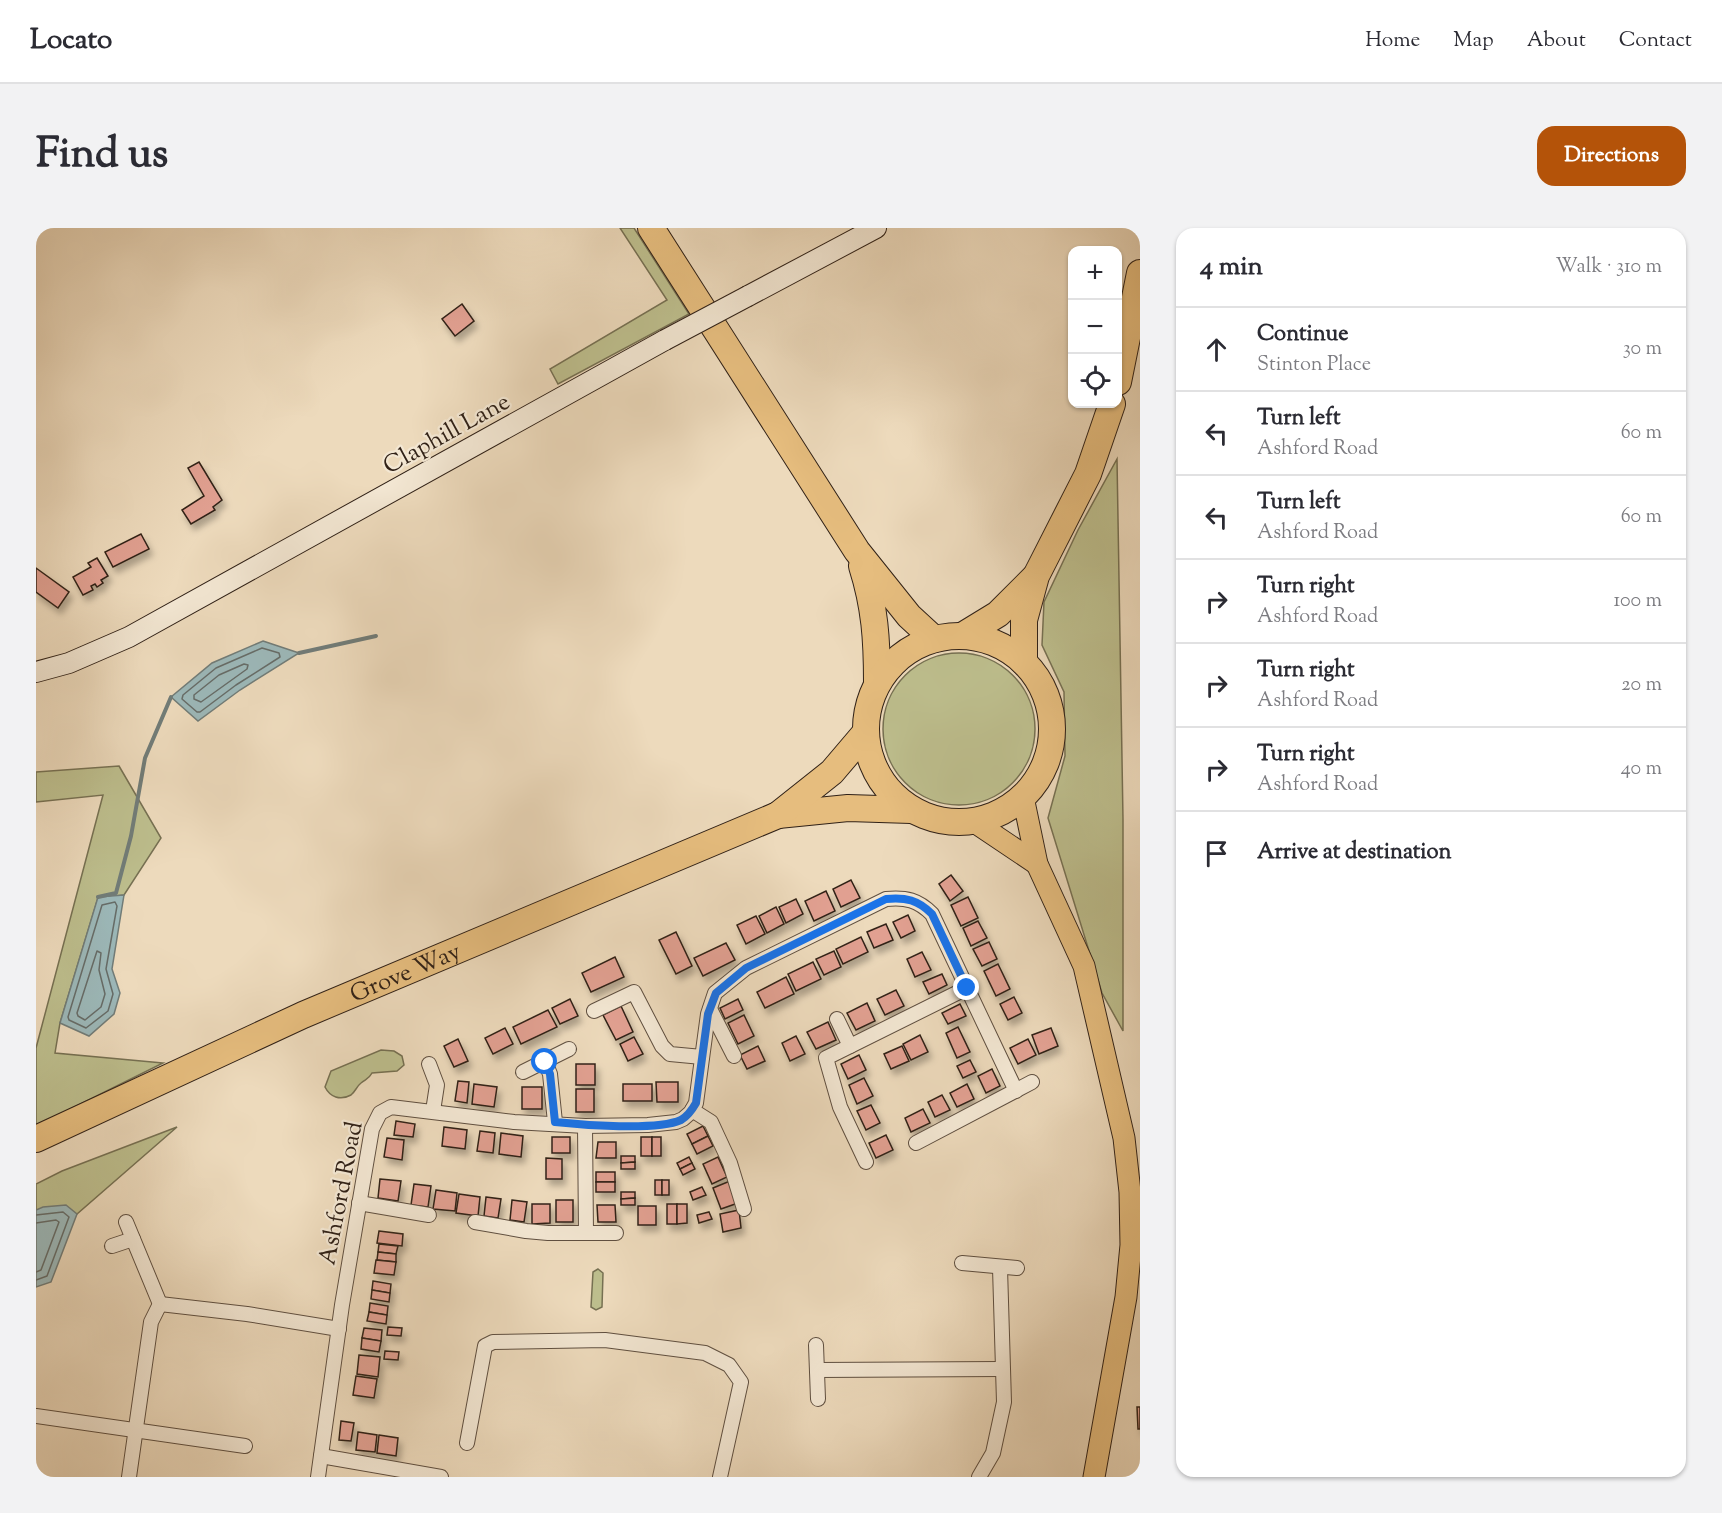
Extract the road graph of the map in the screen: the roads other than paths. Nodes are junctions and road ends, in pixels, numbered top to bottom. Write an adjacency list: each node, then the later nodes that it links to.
1 (651, 228): 6 (highway)
2 (876, 228): 11 (street, Claphill Lane, bridge)
3 (1140, 273): 4 (highway)
4 (1122, 362)
5 (1111, 408): 7 (highway)
6 (857, 551): 9 (highway); 12 (highway)
7 (1036, 576): 8 (highway); 10 (highway)
8 (962, 636): 9 (highway); 10 (highway)
9 (934, 639): 12 (highway)
10 (1024, 662): 14 (highway)
11 (36, 672)
12 (878, 683): 13 (highway)
13 (866, 732): 15 (highway); 16 (highway, Grove Way)
14 (1023, 797): 17 (highway); 18 (main road)
15 (911, 810): 16 (highway, Grove Way); 17 (highway)
16 (778, 814): 36 (highway, Grove Way)
17 (973, 821): 18 (main road)
18 (1037, 864): 39 (main road)
19 (967, 988): 20 (street); 23 (street); 31 (street)
20 (710, 1009): 25 (street); 26 (street)
21 (594, 1011): 26 (street)
22 (837, 1019): 23 (street)
23 (850, 1046): 38 (street)
24 (569, 1049): 27 (street)
25 (734, 1056)
26 (702, 1057): 32 (street)
27 (545, 1062): 29 (street); 34 (street)
28 (429, 1064): 33 (street)
29 (523, 1071)
30 (1032, 1082): 31 (street)
31 (1016, 1091): 37 (street)
32 (692, 1110): 35 (street, Ashford Road); 41 (street)
33 (433, 1111): 34 (street, Ashford Road); 40 (street, Ashford Road)
34 (555, 1122): 35 (street, Ashford Road)
35 (585, 1126): 45 (street)
36 (36, 1139)
37 (916, 1143)
38 (866, 1162)
39 (1135, 1190): 57 (main road)
40 (360, 1203): 42 (street); 53 (street, Ashford Road)
41 (744, 1209)
42 (429, 1215)
43 (126, 1222): 47 (street)
44 (475, 1222): 45 (street)
45 (586, 1233): 46 (street)
46 (616, 1233)
47 (133, 1239): 48 (street); 52 (street)
48 (112, 1246)
49 (962, 1263): 50 (street)
50 (1000, 1268): 51 (street); 55 (street)
51 (1017, 1268)
52 (160, 1305): 53 (street); 60 (street)
53 (339, 1329): 63 (street, Ashford Road)
54 (816, 1345): 56 (street)
55 (1002, 1369): 56 (street); 68 (street)
56 (817, 1370): 58 (street)
57 (1112, 1380): 69 (main road); 70 (main road)
58 (818, 1399)
59 (36, 1416): 60 (street)
60 (136, 1429): 62 (street); 64 (street)
61 (468, 1443): 67 (street)
62 (245, 1446)
63 (321, 1456): 65 (street, Ashford Road); 66 (street)
64 (129, 1477)
65 (318, 1477)
66 (441, 1477)
67 (720, 1477)
68 (979, 1477)
69 (1094, 1477)
70 (1102, 1477)

